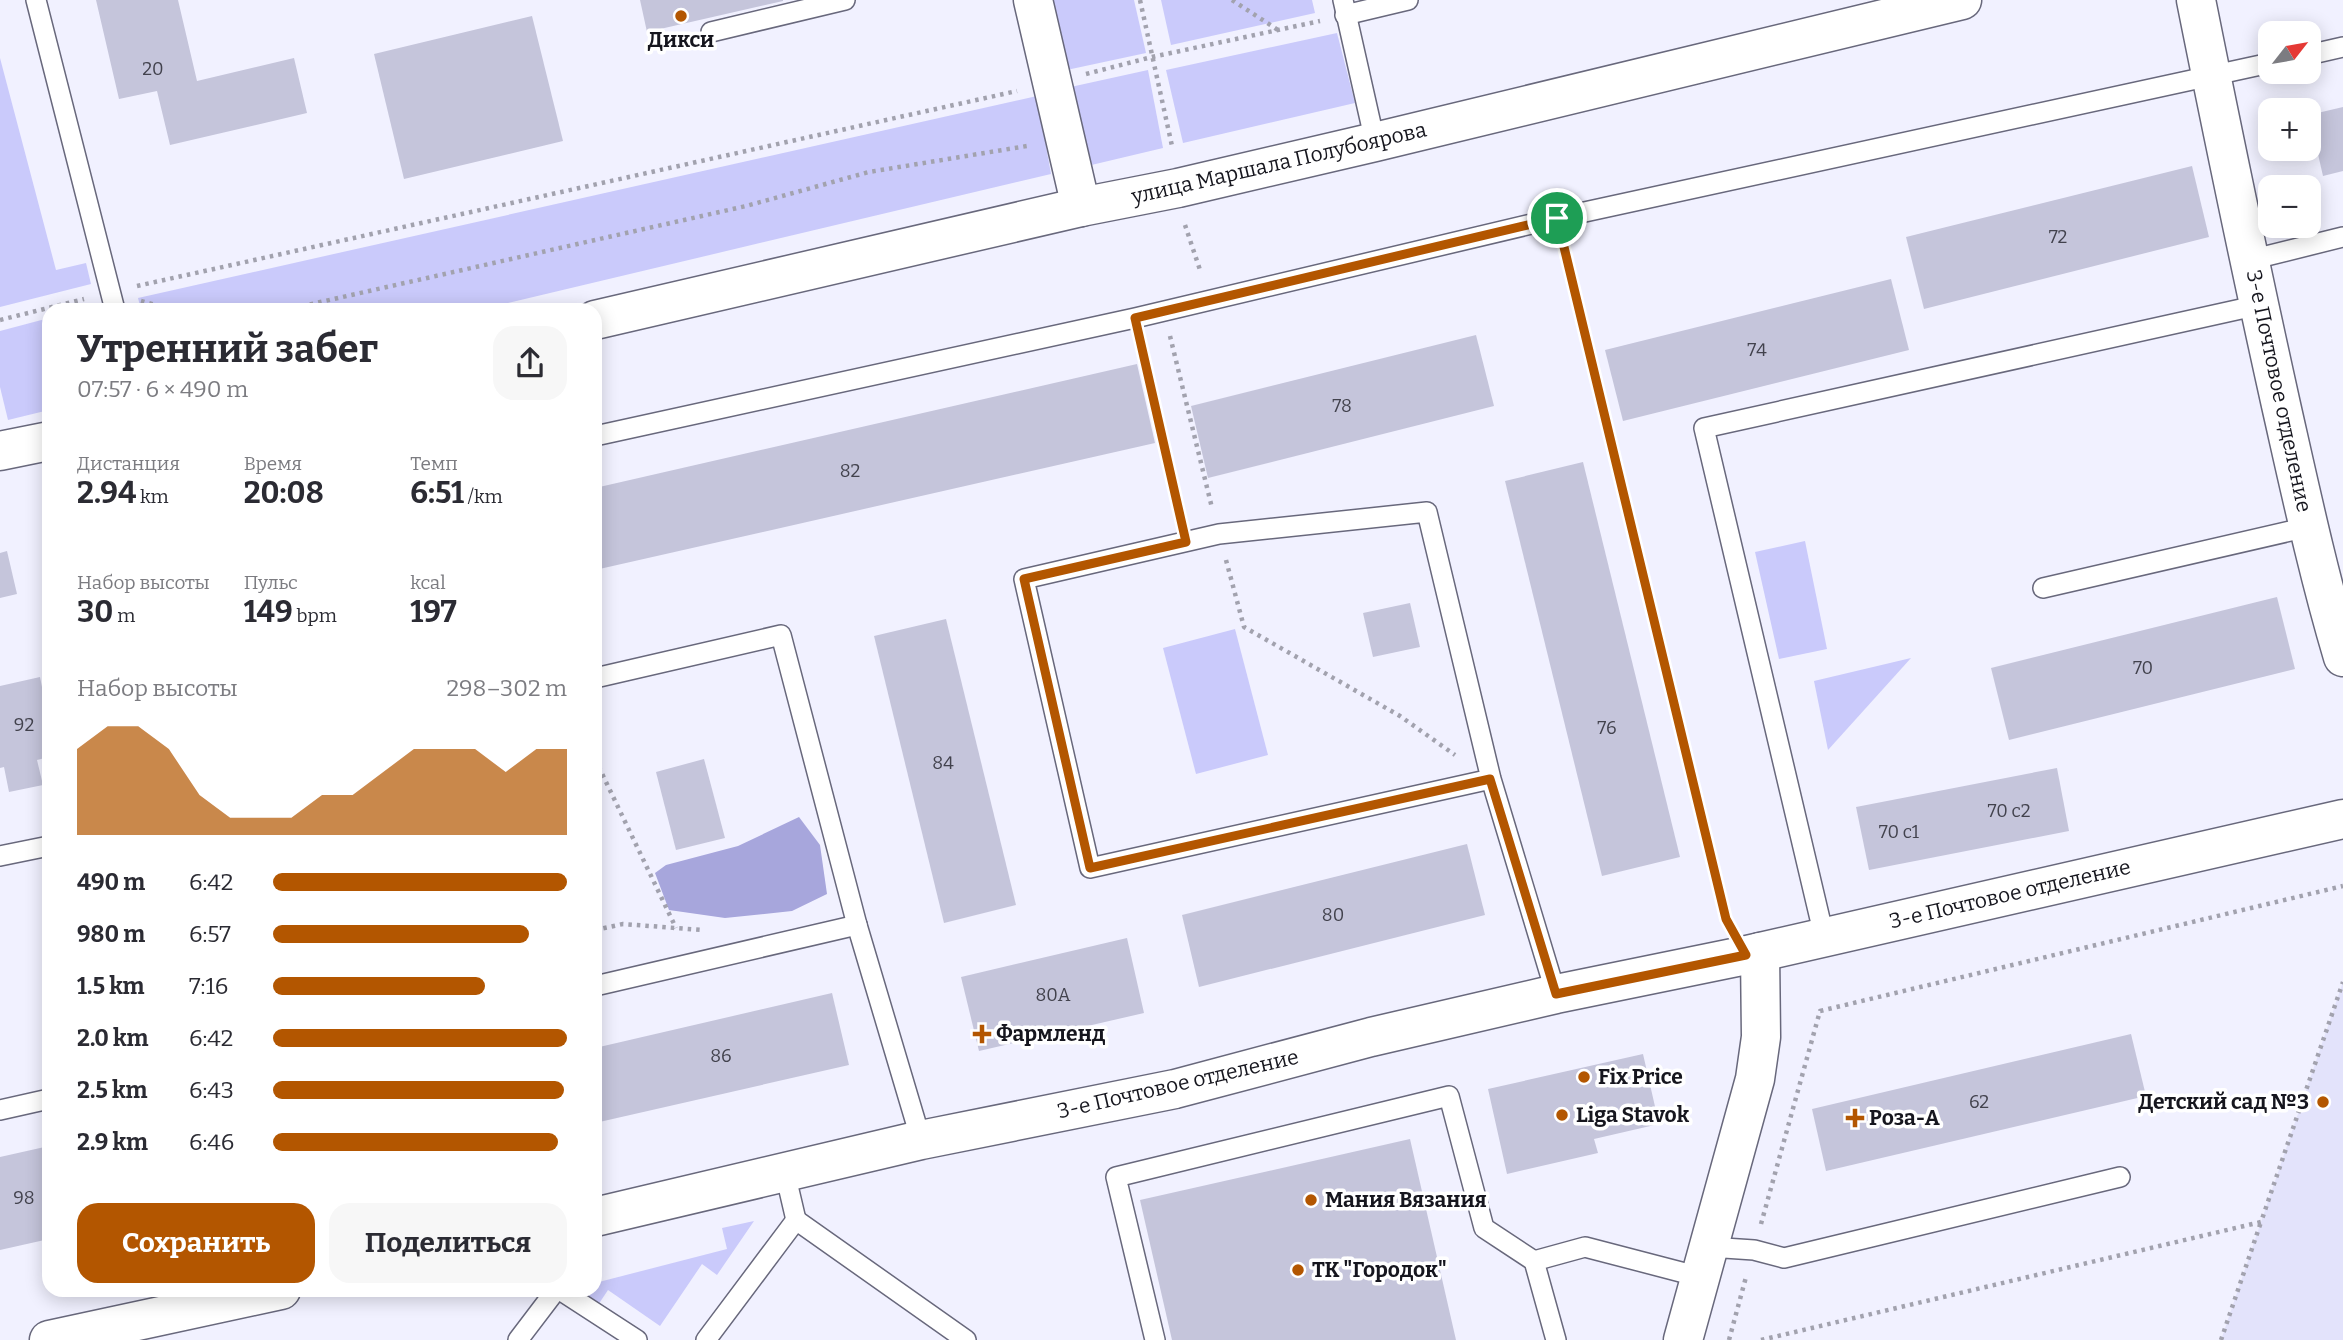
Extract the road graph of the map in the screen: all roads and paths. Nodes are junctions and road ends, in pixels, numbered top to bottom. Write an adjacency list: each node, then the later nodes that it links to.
1 (36, 0): 26 (lane)
2 (845, 0): 11 (lane)
3 (1032, 0): 17 (street)
4 (1140, 0): 14 (path)
5 (1232, 0): 10 (path)
6 (1408, 0): 9 (lane)
7 (1962, 0): 19 (street, улица Маршала Полубоярова)
8 (2196, 0): 16 (street, 3-е Почтовое отделение)
9 (1344, 8): 10 (path); 19 (lane)
10 (1278, 30): 14 (path)
11 (711, 32)
12 (2343, 47): 13 (lane)
13 (2321, 52)
14 (1152, 57): 17 (path); 20 (path)
15 (2258, 66): 16 (lane)
16 (2211, 76): 23 (lane); 25 (street, 3-е Почтовое отделение)
17 (1054, 83): 18 (street); 26 (path)
18 (1066, 140): 21 (street); 28 (path)
19 (1375, 142): 21 (street, улица Маршала Полубоярова)
20 (1172, 146)
21 (1081, 207): 32 (street, улица Маршала Полубоярова)
22 (1183, 218): 27 (path)
23 (1557, 218): 27 (lane); 56 (path)
24 (2343, 237): 25 (lane)
25 (2250, 260): 29 (street, 3-е Почтовое отделение)
26 (113, 301)
27 (1209, 301): 30 (lane)
28 (316, 303)
29 (2259, 305): 38 (street, 3-е Почтовое отделение); 54 (lane)
30 (1164, 311): 33 (lane); 39 (path)
31 (42, 313): 34 (path)
32 (602, 318)
33 (1135, 318): 35 (lane); 40 (path)
34 (0, 320)
35 (602, 434)
36 (42, 442): 37 (street)
37 (0, 451)
38 (2308, 527): 41 (street, 3-е Почтовое отделение); 42 (lane)
39 (1219, 534): 40 (lane); 46 (path); 46 (lane)
40 (1186, 542): 46 (lane)
41 (2333, 587): 43 (street, 3-е Почтовое отделение)
42 (2043, 588)
43 (2343, 657)
44 (602, 676): 51 (lane)
45 (602, 774): 52 (path)
46 (1490, 779): 59 (lane)
47 (2343, 819): 54 (street, 3-е Почтовое отделение)
48 (42, 847): 49 (lane)
49 (0, 856)
50 (2343, 886): 68 (path)
51 (857, 925): 55 (lane); 62 (lane)
52 (676, 928): 53 (path); 55 (path)
53 (602, 929)
54 (1824, 936): 56 (street, 3-е Почтовое отделение)
55 (749, 950): 58 (lane)
56 (1753, 954): 59 (street, 3-е Почтовое отделение); 70 (street)
57 (2343, 982): 67 (path)
58 (602, 984)
59 (1556, 994): 62 (street, 3-е Почтовое отделение)
60 (42, 1101): 61 (lane)
61 (0, 1110)
62 (921, 1140): 63 (street, 3-е Почтовое отделение)
63 (785, 1173): 65 (street, 3-е Почтовое отделение); 66 (lane)
64 (2120, 1177): 68 (lane)
65 (602, 1215)
66 (796, 1220): 77 (lane); 78 (lane)
67 (2261, 1222): 83 (path); 84 (path)
68 (1754, 1250): 70 (lane); 82 (path)
69 (1534, 1261): 70 (lane); 79 (lane); 80 (lane)
70 (1704, 1262): 81 (street)
71 (249, 1297): 74 (street)
72 (552, 1297): 75 (lane)
73 (569, 1297): 76 (lane)
74 (49, 1340)
75 (518, 1340)
76 (637, 1340)
77 (706, 1340)
78 (965, 1340)
79 (1155, 1340)
80 (1556, 1340)
81 (1683, 1340)
82 (1729, 1340)
83 (1761, 1340)
84 (2221, 1340)

